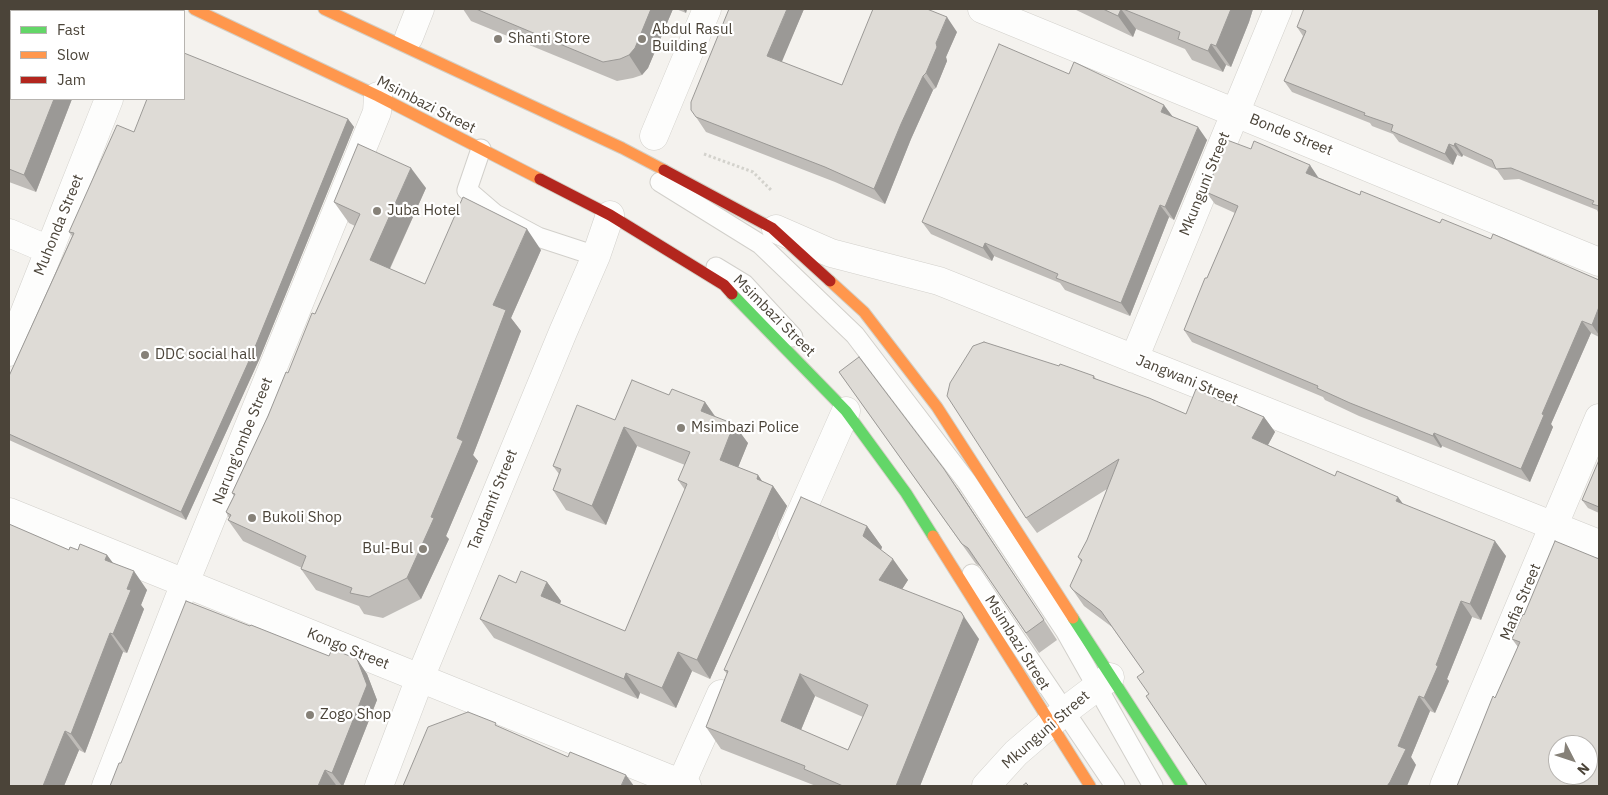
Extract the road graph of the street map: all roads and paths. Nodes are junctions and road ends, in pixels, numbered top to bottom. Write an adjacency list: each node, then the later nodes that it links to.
1 (194, 9): 10 (street, Msimbazi Street)
2 (219, 9): 33 (lane)
3 (307, 9): 32 (lane)
4 (324, 9): 16 (street)
5 (420, 9): 9 (street)
6 (707, 9): 13 (street)
7 (1278, 9): 12 (street, Mkunguni Street)
8 (988, 10): 12 (street, Bonde Street)
9 (409, 37)
10 (378, 96): 14 (street, Msimbazi Street); 29 (street, Narung'ombe Street)
11 (109, 100): 18 (street, Muhonda Street)
12 (1234, 112): 20 (street, Bonde Street); 22 (street, Mkunguni Street)
13 (654, 136)
14 (481, 149): 15 (street, Msimbazi Street); 19 (lane)
15 (610, 216): 19 (street, Tandamti Street); 23 (street, Msimbazi Street)
16 (772, 228): 22 (street, Jangwani Street); 32 (street)
17 (9, 233): 18 (street)
18 (49, 250): 21 (street, Muhonda Street)
19 (596, 256): 31 (street, Tandamti Street)
20 (1599, 262)
21 (9, 352)
22 (1134, 359): 26 (street, Jangwani Street)
23 (846, 411): 28 (street); 33 (street, Msimbazi Street)
24 (1599, 418): 26 (street, Mafia Street)
25 (9, 512): 29 (street, Kongo Street)
26 (1553, 525): 27 (street, Jangwani Street); 42 (street, Mafia Street)
27 (1599, 544)
28 (780, 560)
29 (185, 583): 31 (street, Kongo Street); 34 (street, Narung'ombe Street)
30 (733, 667): 36 (street)
31 (420, 678): 35 (street, Tandamti Street); 36 (street, Kongo Street)
32 (1104, 681): 33 (street, Mkunguni Street); 40 (lane); 41 (street)
33 (1058, 717): 37 (street, Mkunguni Street); 38 (street, Msimbazi Street); 39 (lane)
34 (106, 786)
35 (378, 786)
36 (683, 786)
37 (986, 786)
38 (1090, 786)
39 (1115, 786)
40 (1153, 786)
41 (1182, 786)
42 (1444, 786)

